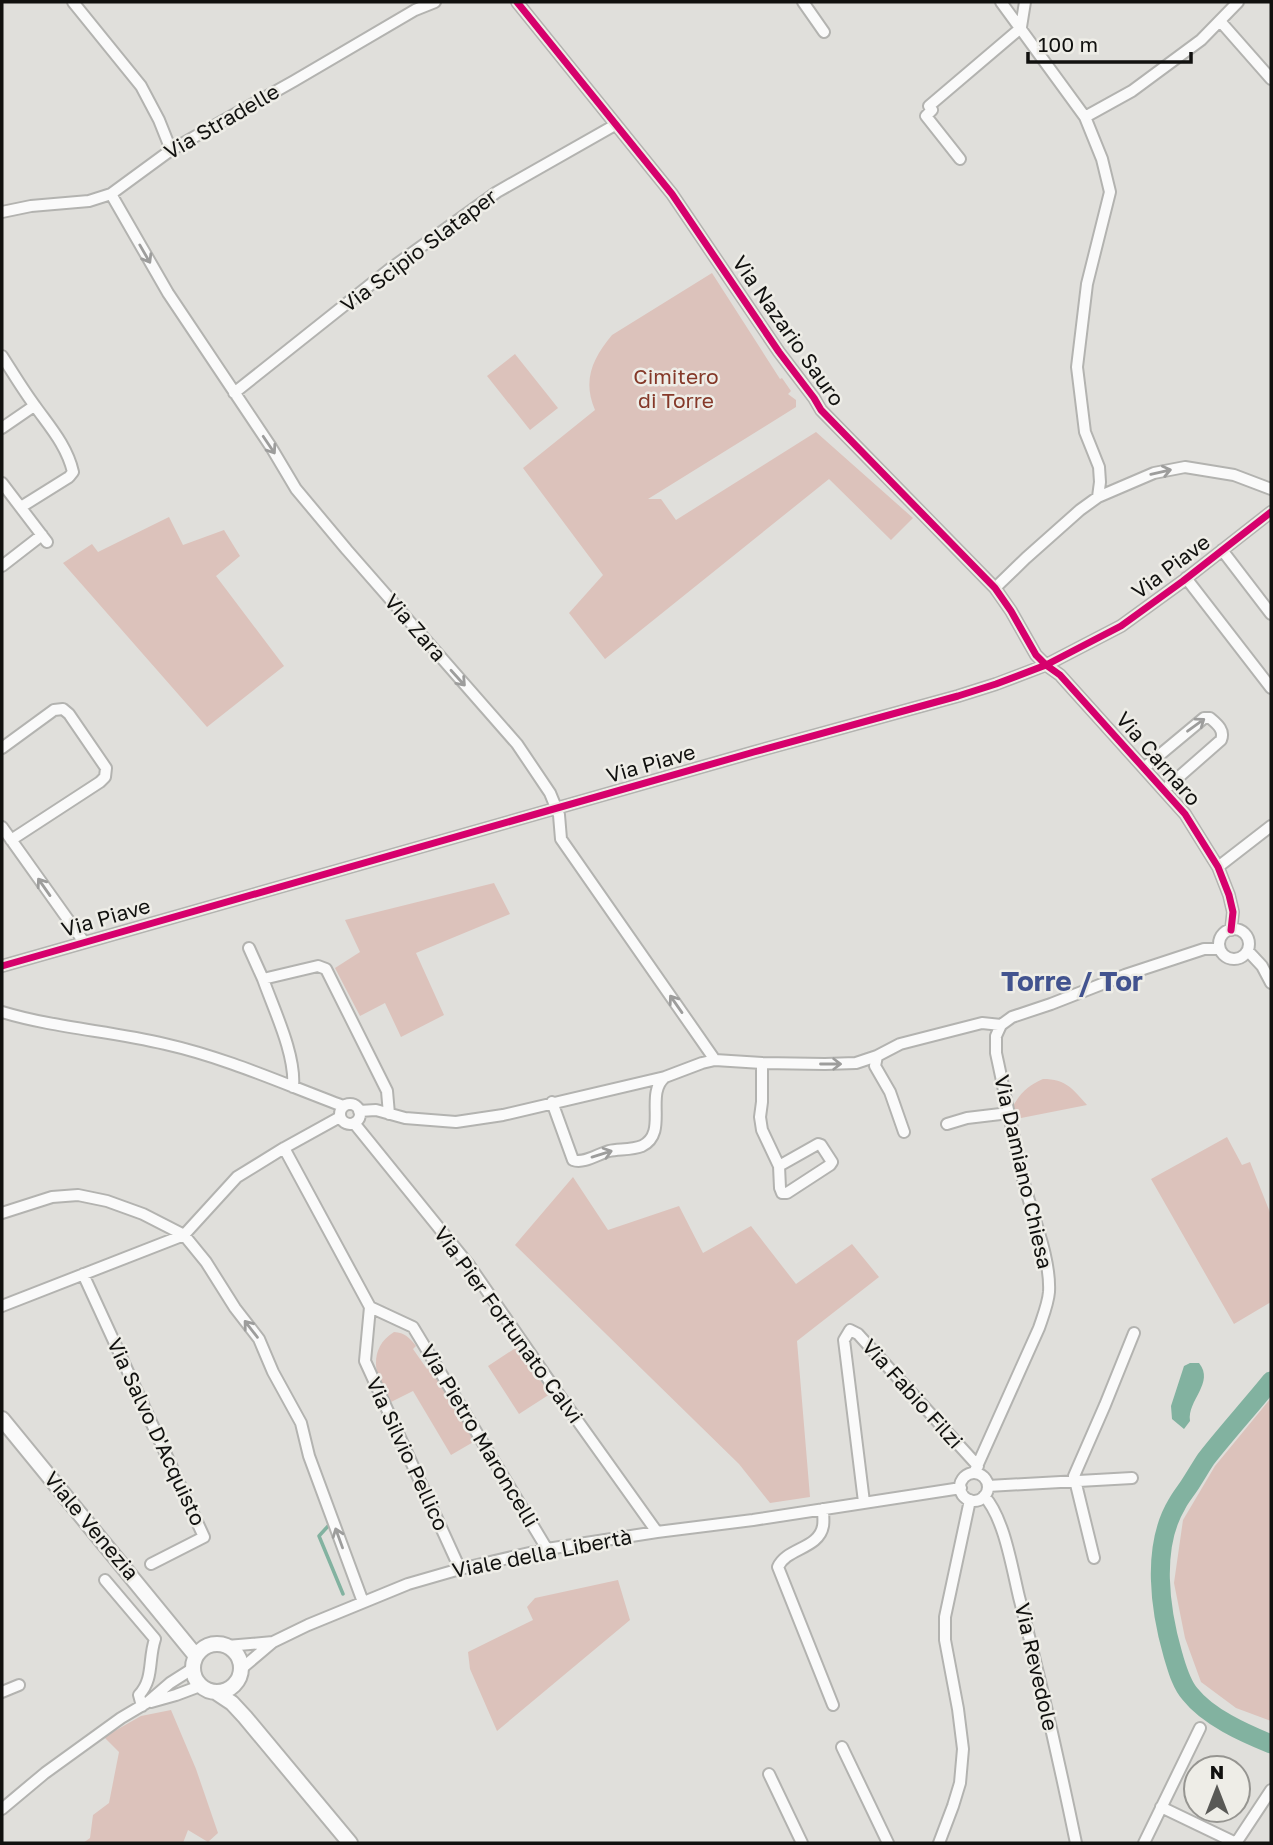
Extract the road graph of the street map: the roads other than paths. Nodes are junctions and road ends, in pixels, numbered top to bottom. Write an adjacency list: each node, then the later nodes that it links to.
1 (73, 2): 14 (street)
2 (435, 2): 14 (street, Via Stradelle)
3 (517, 2): 13 (street, Via Nazario Sauro)
4 (803, 2): 10 (street)
5 (1001, 2): 9 (street)
6 (1025, 2): 9 (street)
7 (1238, 2): 8 (street)
8 (1220, 21): 11 (street); 12 (street)
9 (1021, 27): 12 (street); 15 (street)
10 (824, 32)
11 (1271, 79)
12 (1085, 117): 24 (street)
13 (615, 125): 19 (street, Via Scipio Slataper); 30 (street, Via Nazario Sauro)
14 (171, 150): 16 (street, Via Stradelle)
15 (960, 159)
16 (111, 194): 17 (street, Via Stradelle); 19 (street, Via Zara, one-way to 19)
17 (2, 212)
18 (2, 356): 20 (street)
19 (234, 394): 37 (street, Via Zara, one-way to 37)
20 (34, 406): 21 (street); 25 (street)
21 (2, 428)
22 (2, 483): 25 (street)
23 (1271, 489): 24 (street, one-way to 23)
24 (1098, 497): 30 (street)
25 (21, 507): 28 (street)
26 (1271, 512): 27 (street, Via Piave)
27 (1222, 550): 29 (street, Via Piave); 31 (street)
28 (2, 566)
29 (1186, 578): 32 (street, Via Piave); 33 (street)
30 (995, 588): 32 (street, Via Nazario Sauro)
31 (1271, 614)
32 (1046, 665): 35 (street, Via Carnaro); 37 (street, Via Piave)
33 (1271, 688)
34 (2, 748): 40 (street)
35 (1144, 768): 36 (street, Via Carnaro); 36 (street, Via Carnaro, one-way to 36)
36 (1164, 790): 41 (street, Via Carnaro)
37 (558, 809): 43 (street, Via Piave); 53 (street, Via Zara, one-way to 37)
38 (1271, 826): 41 (street)
39 (2, 828): 40 (street)
40 (11, 840): 43 (street, one-way to 40)
41 (1218, 867): 42 (street, Via Carnaro)
42 (1231, 930): 45 (street); 46 (street)
43 (84, 943): 47 (street, Via Piave)
44 (249, 948): 48 (street)
45 (1220, 949): 46 (street); 51 (street)
46 (1248, 951): 49 (street)
47 (2, 966)
48 (263, 979): 56 (street); 61 (street)
49 (1271, 982)
50 (2, 1012): 56 (street)
51 (1001, 1025): 52 (street); 60 (street, Via Damiano Chiesa)
52 (877, 1056): 54 (street, one-way to 52); 64 (street)
53 (715, 1060): 54 (street); 55 (street)
54 (762, 1063): 66 (street)
55 (665, 1077): 57 (street); 57 (street, one-way to 55)
56 (293, 1087): 59 (street)
57 (552, 1102): 61 (street)
58 (359, 1111): 59 (street); 61 (street); 62 (street)
59 (342, 1112): 62 (street); 65 (street)
60 (1009, 1113): 63 (street); 74 (street, Via Damiano Chiesa)
61 (389, 1114)
62 (354, 1123): 82 (street, Via Pier Fortunato Calvi)
63 (947, 1124)
64 (904, 1132)
65 (284, 1148): 68 (street); 71 (street)
66 (779, 1166): 66 (street)
67 (2, 1213): 68 (street)
68 (184, 1235): 69 (street); 88 (street, one-way to 68)
69 (83, 1274): 70 (street); 85 (street, Via Salvo D'Acquisto)
70 (2, 1306)
71 (370, 1307): 83 (street, Via Pietro Maroncelli); 86 (street, Via Silvio Pellico)
72 (1134, 1333): 76 (street)
73 (2, 1419): 89 (main road, Viale Venezia)
74 (976, 1469): 77 (street); 78 (street); 80 (street, Via Fabio Filzi)
75 (1132, 1478): 76 (street)
76 (1076, 1481): 78 (street); 84 (street)
77 (961, 1488): 79 (street); 80 (street, Viale della Libertà)
78 (986, 1491): 79 (street); 112 (street, Via Revedole)
79 (970, 1500): 111 (street)
80 (864, 1502): 81 (street, Viale della Libertà)
81 (823, 1509): 82 (street, Viale della Libertà); 100 (street)
82 (657, 1532): 83 (street, Viale della Libertà)
83 (547, 1549): 86 (street, Viale della Libertà)
84 (1094, 1558)
85 (151, 1564)
86 (460, 1569): 88 (street, Viale della Libertà)
87 (105, 1580): 99 (street)
88 (363, 1602): 90 (street, Viale della Libertà)
89 (180, 1634): 91 (main road, Viale Venezia); 93 (main road, Viale Venezia)
90 (273, 1642): 92 (street, Viale della Libertà); 94 (street, Viale della Libertà)
91 (208, 1646): 92 (main road); 93 (main road)
92 (227, 1646): 94 (main road)
93 (194, 1662): 96 (main road); 99 (street)
94 (240, 1673): 98 (main road); 101 (main road)
95 (19, 1685): 97 (street)
96 (200, 1686): 98 (main road); 99 (street)
97 (2, 1692)
98 (217, 1693): 101 (main road)
99 (145, 1704): 107 (street)
100 (833, 1705)
101 (245, 1717): 108 (main road)
102 (1200, 1728): 106 (street)
103 (842, 1747): 110 (street)
104 (769, 1774): 109 (street)
105 (1271, 1790): 106 (street)
106 (1161, 1807): 113 (street)
107 (2, 1809)
108 (350, 1843)
109 (802, 1843)
110 (888, 1843)
111 (939, 1843)
112 (1076, 1843)
113 (1144, 1843)

